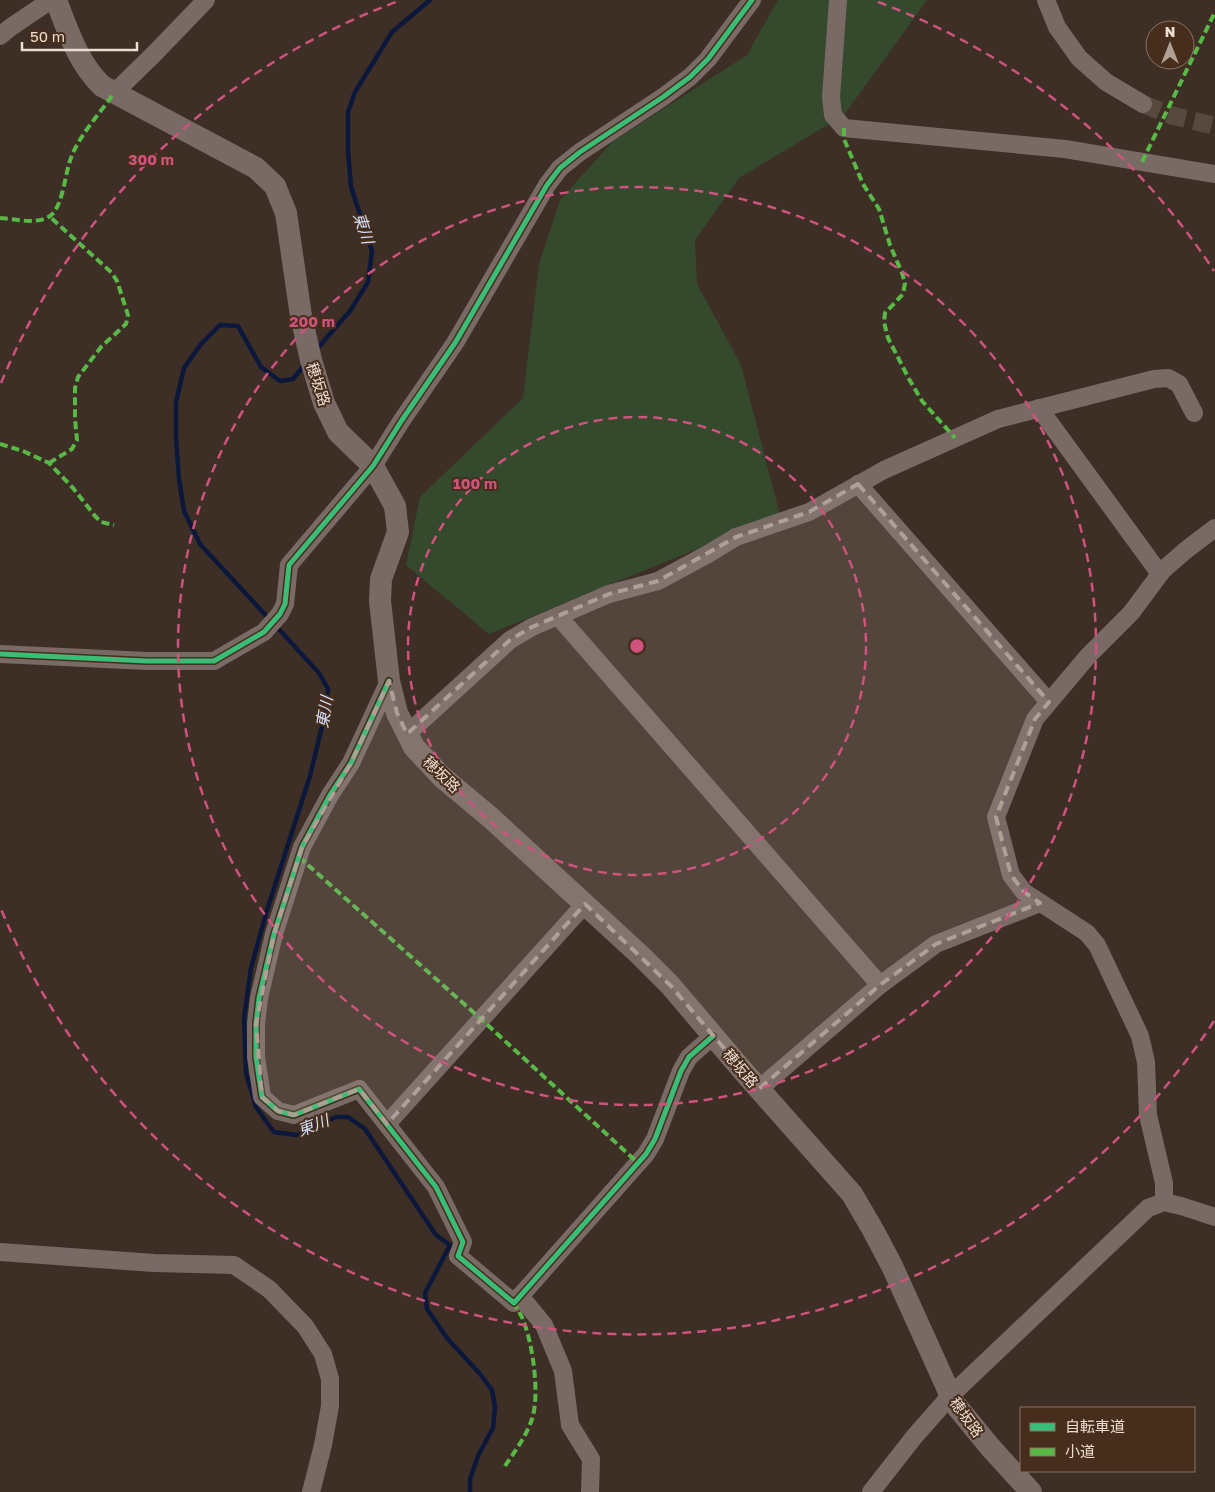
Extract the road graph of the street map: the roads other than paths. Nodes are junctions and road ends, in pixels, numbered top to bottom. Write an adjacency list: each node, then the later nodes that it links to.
1 (51, 0): 7 (street)
2 (56, 0): 8 (main road, 穂坂路)
3 (206, 0): 8 (street)
4 (752, 0): 13 (street)
5 (838, 0): 10 (street)
6 (1046, 0): 9 (street)
7 (0, 36)
8 (114, 93): 13 (main road, 穂坂路)
9 (1143, 104)
10 (1215, 174)
11 (1039, 408): 12 (street); 14 (street); 16 (street)
12 (1194, 413)
13 (373, 466): 18 (street); 19 (main road, 穂坂路)
14 (858, 484): 17 (street); 20 (street)
15 (1215, 528): 16 (street)
16 (1160, 574): 20 (street)
17 (558, 616): 21 (street); 24 (street)
18 (0, 654)
19 (389, 681): 21 (main road, 穂坂路); 27 (street)
20 (1049, 702): 22 (street)
21 (407, 734): 23 (main road, 穂坂路)
22 (1040, 903): 24 (street); 28 (street)
23 (585, 904): 25 (main road, 穂坂路); 27 (street)
24 (880, 985): 26 (street)
25 (713, 1036): 26 (main road, 穂坂路); 31 (street)
26 (759, 1090): 32 (main road, 穂坂路)
27 (387, 1124): 31 (street)
28 (1164, 1202): 29 (street); 32 (street)
29 (1215, 1217)
30 (0, 1252): 33 (street)
31 (520, 1296): 34 (street)
32 (951, 1395): 35 (street); 36 (main road, 穂坂路)
33 (311, 1492)
34 (590, 1492)
35 (872, 1492)
36 (1031, 1492)

